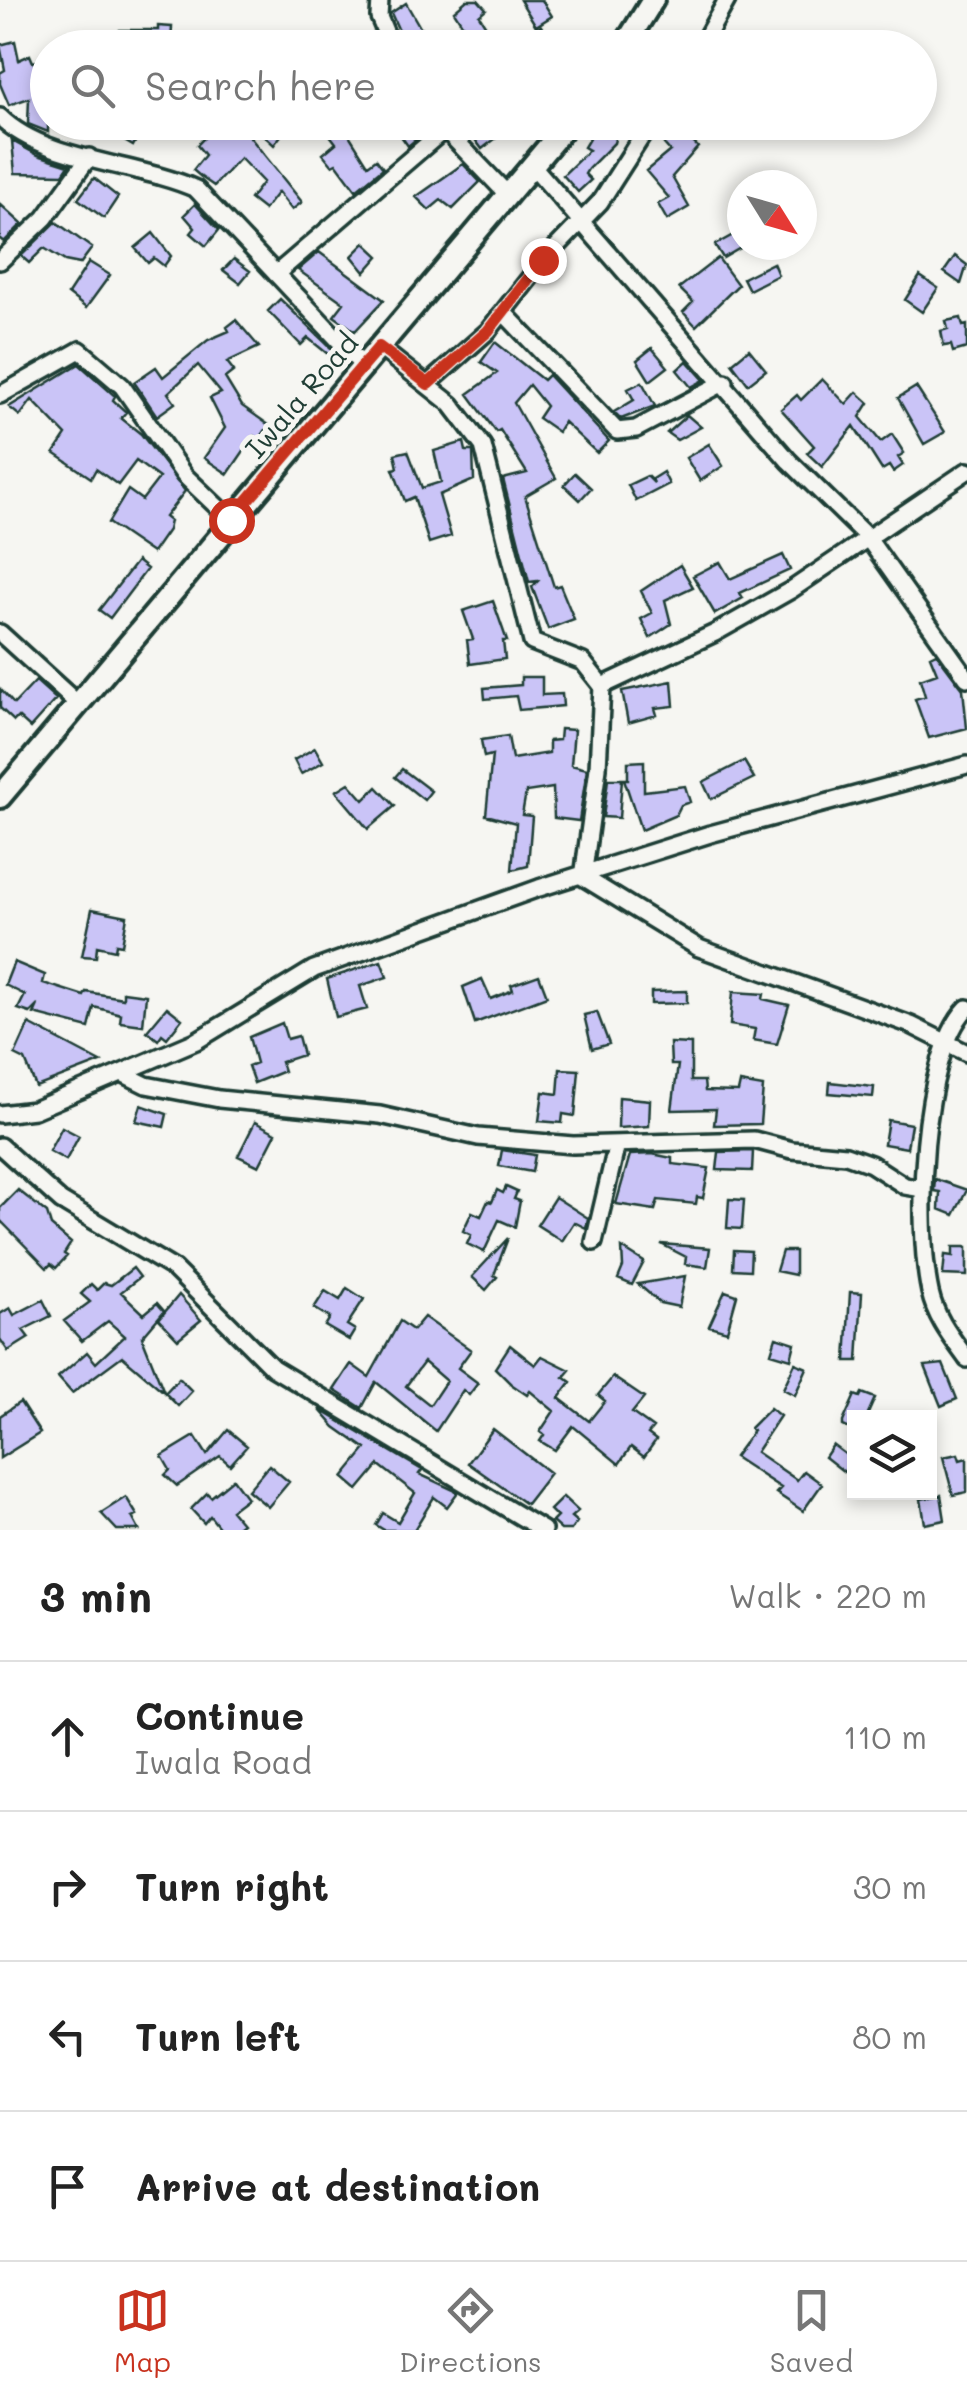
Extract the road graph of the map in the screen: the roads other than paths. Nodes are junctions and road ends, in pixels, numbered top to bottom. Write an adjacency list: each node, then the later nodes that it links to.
1 (380, 0): 4 (street)
2 (653, 0): 5 (street)
3 (727, 0): 6 (street)
4 (384, 30)
5 (634, 30)
6 (710, 30)
7 (0, 118): 8 (street)
8 (30, 139)
9 (35, 140): 14 (street)
10 (425, 140): 19 (street)
11 (455, 140): 16 (street)
12 (554, 140): 15 (street, Iwala Road)
13 (640, 140): 17 (street)
14 (89, 157): 18 (street); 19 (street)
15 (533, 166): 16 (street, Iwala Road); 17 (street)
16 (506, 193): 21 (street, Iwala Road)
17 (582, 220): 20 (street); 23 (street)
18 (0, 261)
19 (276, 274): 22 (street)
20 (504, 314): 23 (street); 24 (street)
21 (379, 347): 22 (street, Iwala Road); 24 (street)
22 (363, 366): 27 (street, Iwala Road)
23 (725, 382): 28 (street)
24 (428, 384): 31 (street)
25 (0, 395): 27 (street)
26 (967, 471): 28 (street)
27 (231, 520): 32 (street, Iwala Road)
28 (867, 537): 30 (street); 31 (street)
29 (0, 633): 32 (street)
30 (967, 678)
31 (602, 686): 35 (street)
32 (78, 704): 34 (street, Iwala Road)
33 (967, 765): 35 (street)
34 (0, 797)
35 (583, 877): 37 (street); 39 (street)
36 (967, 1008): 37 (street)
37 (944, 1042): 38 (street); 43 (street)
38 (967, 1053)
39 (124, 1074): 40 (street); 41 (street)
40 (0, 1114)
41 (617, 1144): 43 (street); 44 (street)
42 (0, 1146): 46 (street)
43 (923, 1189): 45 (street)
44 (594, 1242)
45 (967, 1359)
46 (543, 1530)

